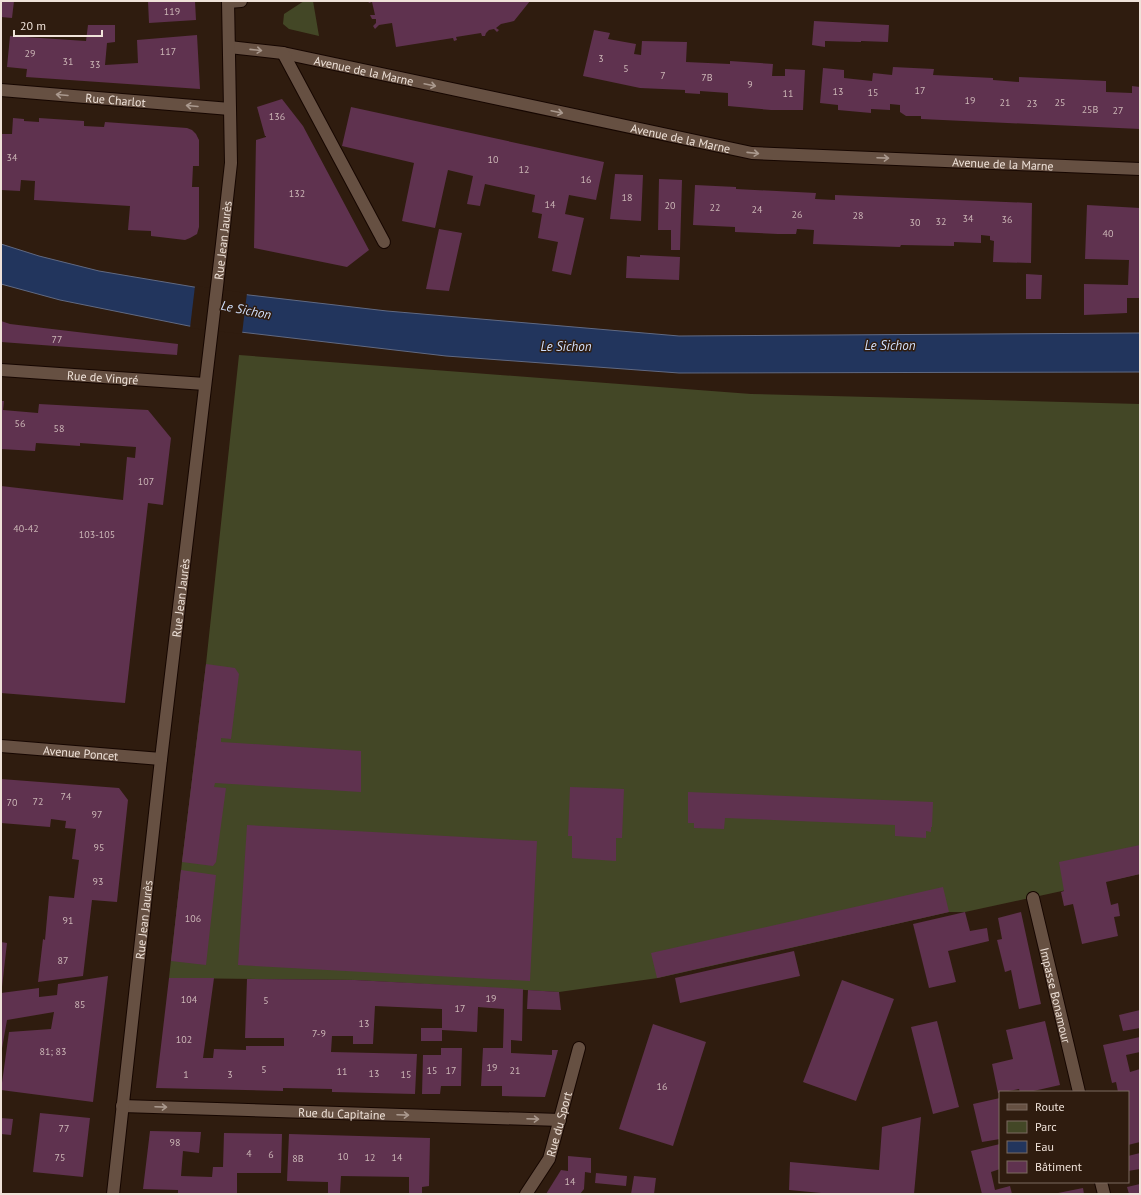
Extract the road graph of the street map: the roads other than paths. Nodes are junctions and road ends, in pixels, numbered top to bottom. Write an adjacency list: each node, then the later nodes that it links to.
1 (228, 1): 2 (street); 3 (street, Rue Jean Jaurès)
2 (241, 1)
3 (229, 47): 4 (street, Avenue de la Marne, one-way to 4); 6 (street, Rue Jean Jaurès)
4 (283, 53): 7 (street, Avenue de la Marne, one-way to 7); 8 (street)
5 (1, 90): 6 (street, Rue Charlot, one-way to 5)
6 (230, 109): 10 (street, Rue Jean Jaurès)
7 (1140, 169)
8 (384, 242)
9 (1, 370): 10 (street, Rue de Vingré)
10 (205, 384): 12 (street, Rue Jean Jaurès)
11 (1, 746): 12 (street, Avenue Poncet)
12 (160, 759): 16 (street, Rue Jean Jaurès)
13 (1033, 898): 15 (street, Impasse Bonamour)
14 (578, 1048): 17 (street, Rue du Sport)
15 (1079, 1091)
16 (122, 1106): 17 (street, Rue du Capitaine, one-way to 17); 19 (street, Rue Jean Jaurès)
17 (560, 1120): 20 (street, Rue du Sport)
18 (1101, 1183): 21 (street)
19 (113, 1194)
20 (526, 1194)
21 (1104, 1194)

